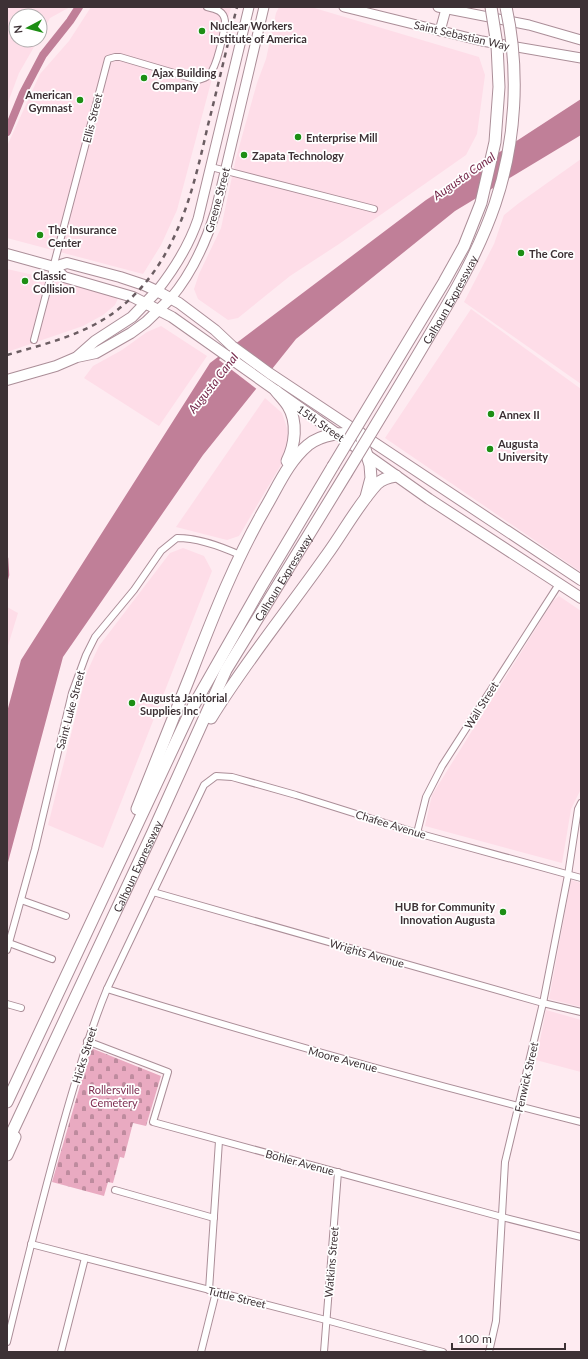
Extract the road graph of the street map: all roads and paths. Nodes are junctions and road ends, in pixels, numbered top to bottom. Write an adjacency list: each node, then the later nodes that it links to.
1 (207, 7): 15 (street, Ellis Street)
2 (264, 7): 12 (main road, Greene Street)
3 (344, 7): 8 (main road, Saint Sebastian Way)
4 (506, 7): 34 (highway, Calhoun Expressway, bridge)
5 (442, 8): 7 (main road, Saint Sebastian Way); 8 (main road)
6 (248, 9): 11 (main road, Greene Street)
7 (488, 12): 9 (main road, Saint Sebastian Way, bridge); 42 (highway, Calhoun Expressway, bridge)
8 (440, 31): 10 (main road, Saint Sebastian Way, bridge)
9 (581, 40)
10 (581, 58)
11 (211, 167): 12 (street); 16 (main road, Greene Street)
12 (225, 171): 13 (street); 17 (main road, Greene Street)
13 (374, 209)
14 (7, 254): 15 (main road, 15th Street)
15 (54, 267): 16 (main road, 15th Street); 18 (main road, 15th Street); 20 (street, Ellis Street)
16 (157, 290): 17 (main road, 15th Street); 18 (main road, Greene Street)
17 (171, 298): 19 (main road, Greene Street); 24 (main road, 15th Street)
18 (145, 302): 19 (main road, 15th Street); 21 (main road, Greene Street)
19 (160, 310): 21 (main road, Greene Street); 23 (main road, 15th Street)
20 (34, 340)
21 (77, 357): 22 (main road, Greene Street)
22 (7, 380)
23 (276, 391): 25 (main road, 15th Street); 28 (highway)
24 (360, 433): 25 (highway); 26 (highway); 31 (main road, 15th Street)
25 (338, 434): 26 (main road, 15th Street); 28 (highway)
26 (367, 455): 27 (main road, 15th Street); 29 (highway)
27 (396, 476): 29 (highway); 32 (main road, 15th Street)
28 (283, 477): 30 (highway)
29 (366, 497): 34 (highway)
30 (240, 555): 41 (street, Saint Luke Street); 42 (highway)
31 (581, 580)
32 (559, 584): 33 (main road, 15th Street); 37 (street, Wall Street)
33 (581, 598)
34 (188, 756): 52 (highway, Calhoun Expressway)
35 (204, 785): 37 (street, Chafee Avenue); 40 (street, Hicks Street)
36 (581, 803): 38 (street, Fenwick Street)
37 (417, 833): 38 (street, Chafee Avenue)
38 (568, 875): 39 (street, Chafee Avenue); 48 (street, Fenwick Street)
39 (581, 878)
40 (153, 892): 47 (street, Hicks Street); 48 (street, Wrights Avenue)
41 (21, 900): 43 (street); 44 (street, Saint Luke Street)
42 (97, 912): 54 (highway, Calhoun Expressway)
43 (66, 916)
44 (9, 943): 45 (street, Saint Luke Street); 46 (street)
45 (7, 950)
46 (52, 959)
47 (107, 989): 53 (street, Hicks Street); 55 (street, Moore Avenue)
48 (543, 1003): 51 (street, Wrights Avenue); 55 (street, Fenwick Street)
49 (7, 1004): 50 (street)
50 (21, 1008)
51 (581, 1012)
52 (55, 1041): 58 (highway, Calhoun Expressway); 59 (highway)
53 (87, 1041): 57 (street, Bohler Avenue); 65 (street, Hicks Street)
54 (8, 1099)
55 (519, 1107): 56 (street, Moore Avenue); 62 (street, Fenwick Street)
56 (581, 1122)
57 (219, 1140): 60 (street, Bohler Avenue); 63 (street)
58 (7, 1142)
59 (7, 1155)
60 (338, 1172): 62 (street, Bohler Avenue); 69 (street, Watkins Street)
61 (115, 1190): 63 (street)
62 (502, 1217): 64 (street, Bohler Avenue); 75 (street, Fenwick Street)
63 (214, 1218): 67 (street)
64 (581, 1237)
65 (31, 1244): 66 (street, Tuttle Street); 70 (street, Hicks Street)
66 (85, 1258): 67 (street, Tuttle Street); 71 (street)
67 (209, 1290): 68 (street, Tuttle Street)
68 (216, 1292): 69 (street, Tuttle Street); 72 (street)
69 (326, 1320): 73 (street, Watkins Street); 74 (street, Tuttle Street)
70 (7, 1342)
71 (61, 1352)
72 (201, 1352)
73 (324, 1352)
74 (443, 1352)
75 (489, 1352)

